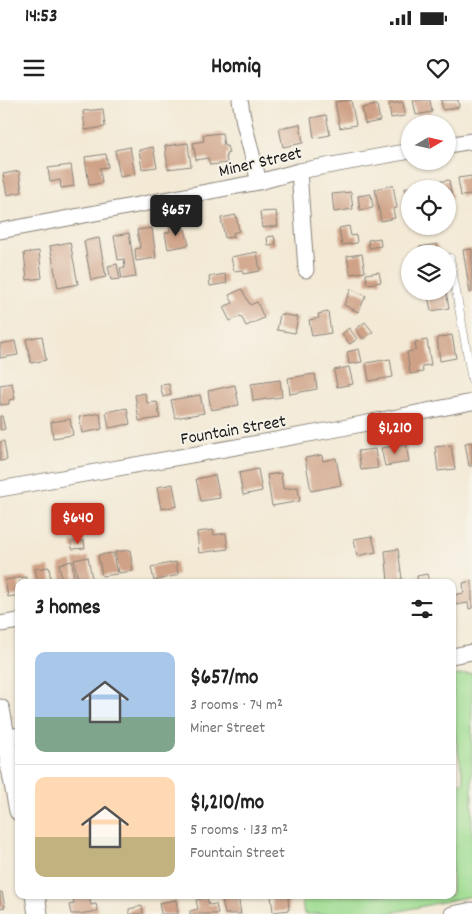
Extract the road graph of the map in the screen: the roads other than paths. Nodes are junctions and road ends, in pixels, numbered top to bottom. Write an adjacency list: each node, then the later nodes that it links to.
1 (240, 100): 6 (street)
2 (472, 140): 3 (street)
3 (456, 143)
4 (401, 154): 5 (street, Miner Street)
5 (299, 171): 6 (street, Miner Street); 8 (street)
6 (259, 182): 7 (street, Miner Street)
7 (0, 231)
8 (306, 270)
9 (456, 291): 10 (lane)
10 (472, 380)
11 (472, 402): 12 (street, Fountain Street)
12 (0, 489)
13 (15, 622): 14 (street)
14 (0, 624)
15 (472, 652): 16 (street)
16 (456, 655)
17 (0, 709): 18 (street)
18 (8, 737): 19 (street)
19 (15, 784)
20 (36, 899): 22 (street)
21 (472, 910): 23 (street)
22 (38, 914)
23 (452, 914)

